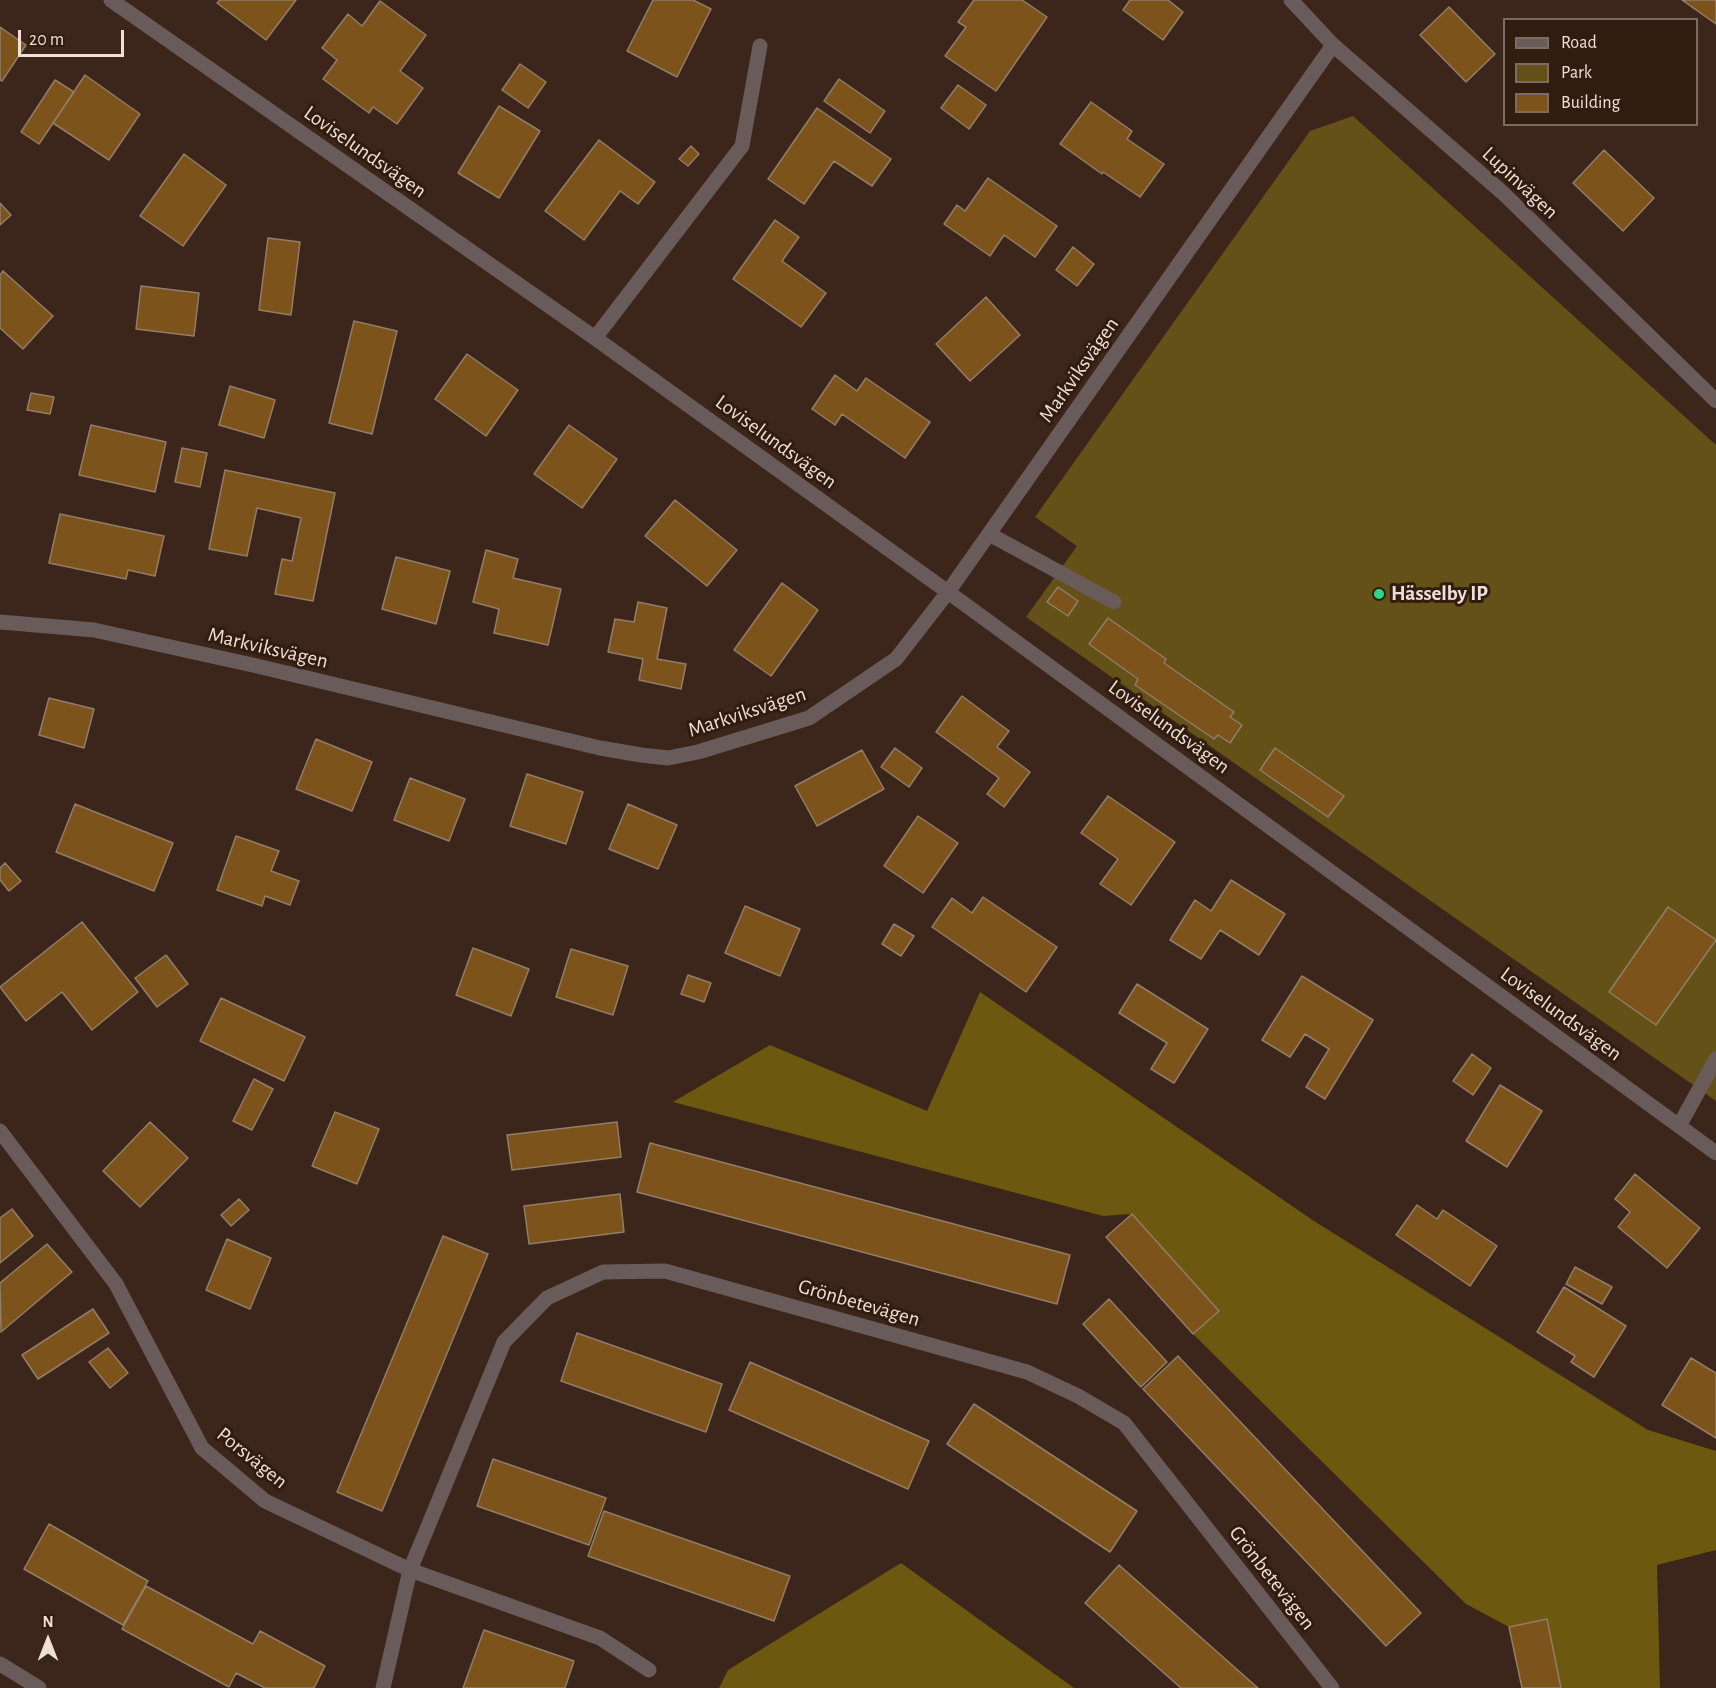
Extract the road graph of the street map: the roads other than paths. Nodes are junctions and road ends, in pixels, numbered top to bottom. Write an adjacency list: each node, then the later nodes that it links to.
1 (111, 0): 5 (street, Loviselundsvägen)
2 (1291, 0): 3 (street, Lupinvägen)
3 (1333, 45): 6 (street, Lupinvägen); 7 (street, Markviksvägen)
4 (760, 46): 5 (street)
5 (595, 338): 8 (street, Loviselundsvägen)
6 (1716, 401)
7 (990, 534): 8 (street, Markviksvägen); 9 (street)
8 (948, 592): 10 (street, Markviksvägen); 12 (street, Loviselundsvägen)
9 (1114, 602)
10 (0, 622)
11 (1716, 1059): 12 (street)
12 (1679, 1126): 14 (street, Loviselundsvägen)
13 (0, 1131): 15 (street, Porsvägen)
14 (1716, 1153)
15 (410, 1570): 17 (street, Porsvägen); 19 (street, Grönbetevägen); 20 (street, Grönbetevägen)
16 (0, 1664): 18 (street)
17 (649, 1670)
18 (39, 1688)
19 (383, 1688)
20 (1332, 1688)

